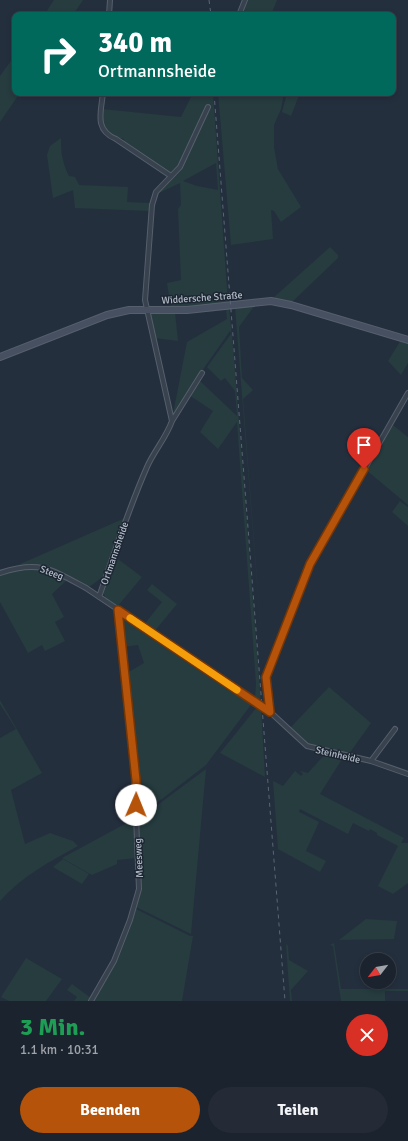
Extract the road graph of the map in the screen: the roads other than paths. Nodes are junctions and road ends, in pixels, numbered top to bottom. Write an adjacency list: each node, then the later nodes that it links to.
1 (110, 0): 3 (street)
2 (245, 0): 4 (street)
3 (109, 12)
4 (240, 12)
5 (103, 96): 7 (street)
6 (208, 106): 7 (street)
7 (171, 176): 8 (street)
8 (147, 309): 9 (street, Widdersche Straße); 10 (street, Widdersche Straße); 13 (street)
9 (408, 340)
10 (0, 357)
11 (202, 373): 13 (street, Ortmannsheide)
12 (408, 393): 18 (street)
13 (172, 421): 15 (street, Ortmannsheide)
14 (0, 573): 15 (street, Steeg)
15 (99, 597): 16 (street, Ortmannsheide)
16 (118, 610): 17 (street, Ortmannsheide); 22 (street, Meesweg)
17 (260, 705): 18 (street, Steinheide)
18 (270, 712): 20 (street, Steinheide)
19 (395, 729): 20 (street, Steinheide)
20 (371, 761): 21 (street, Steinheide)
21 (408, 774)
22 (91, 1001)

